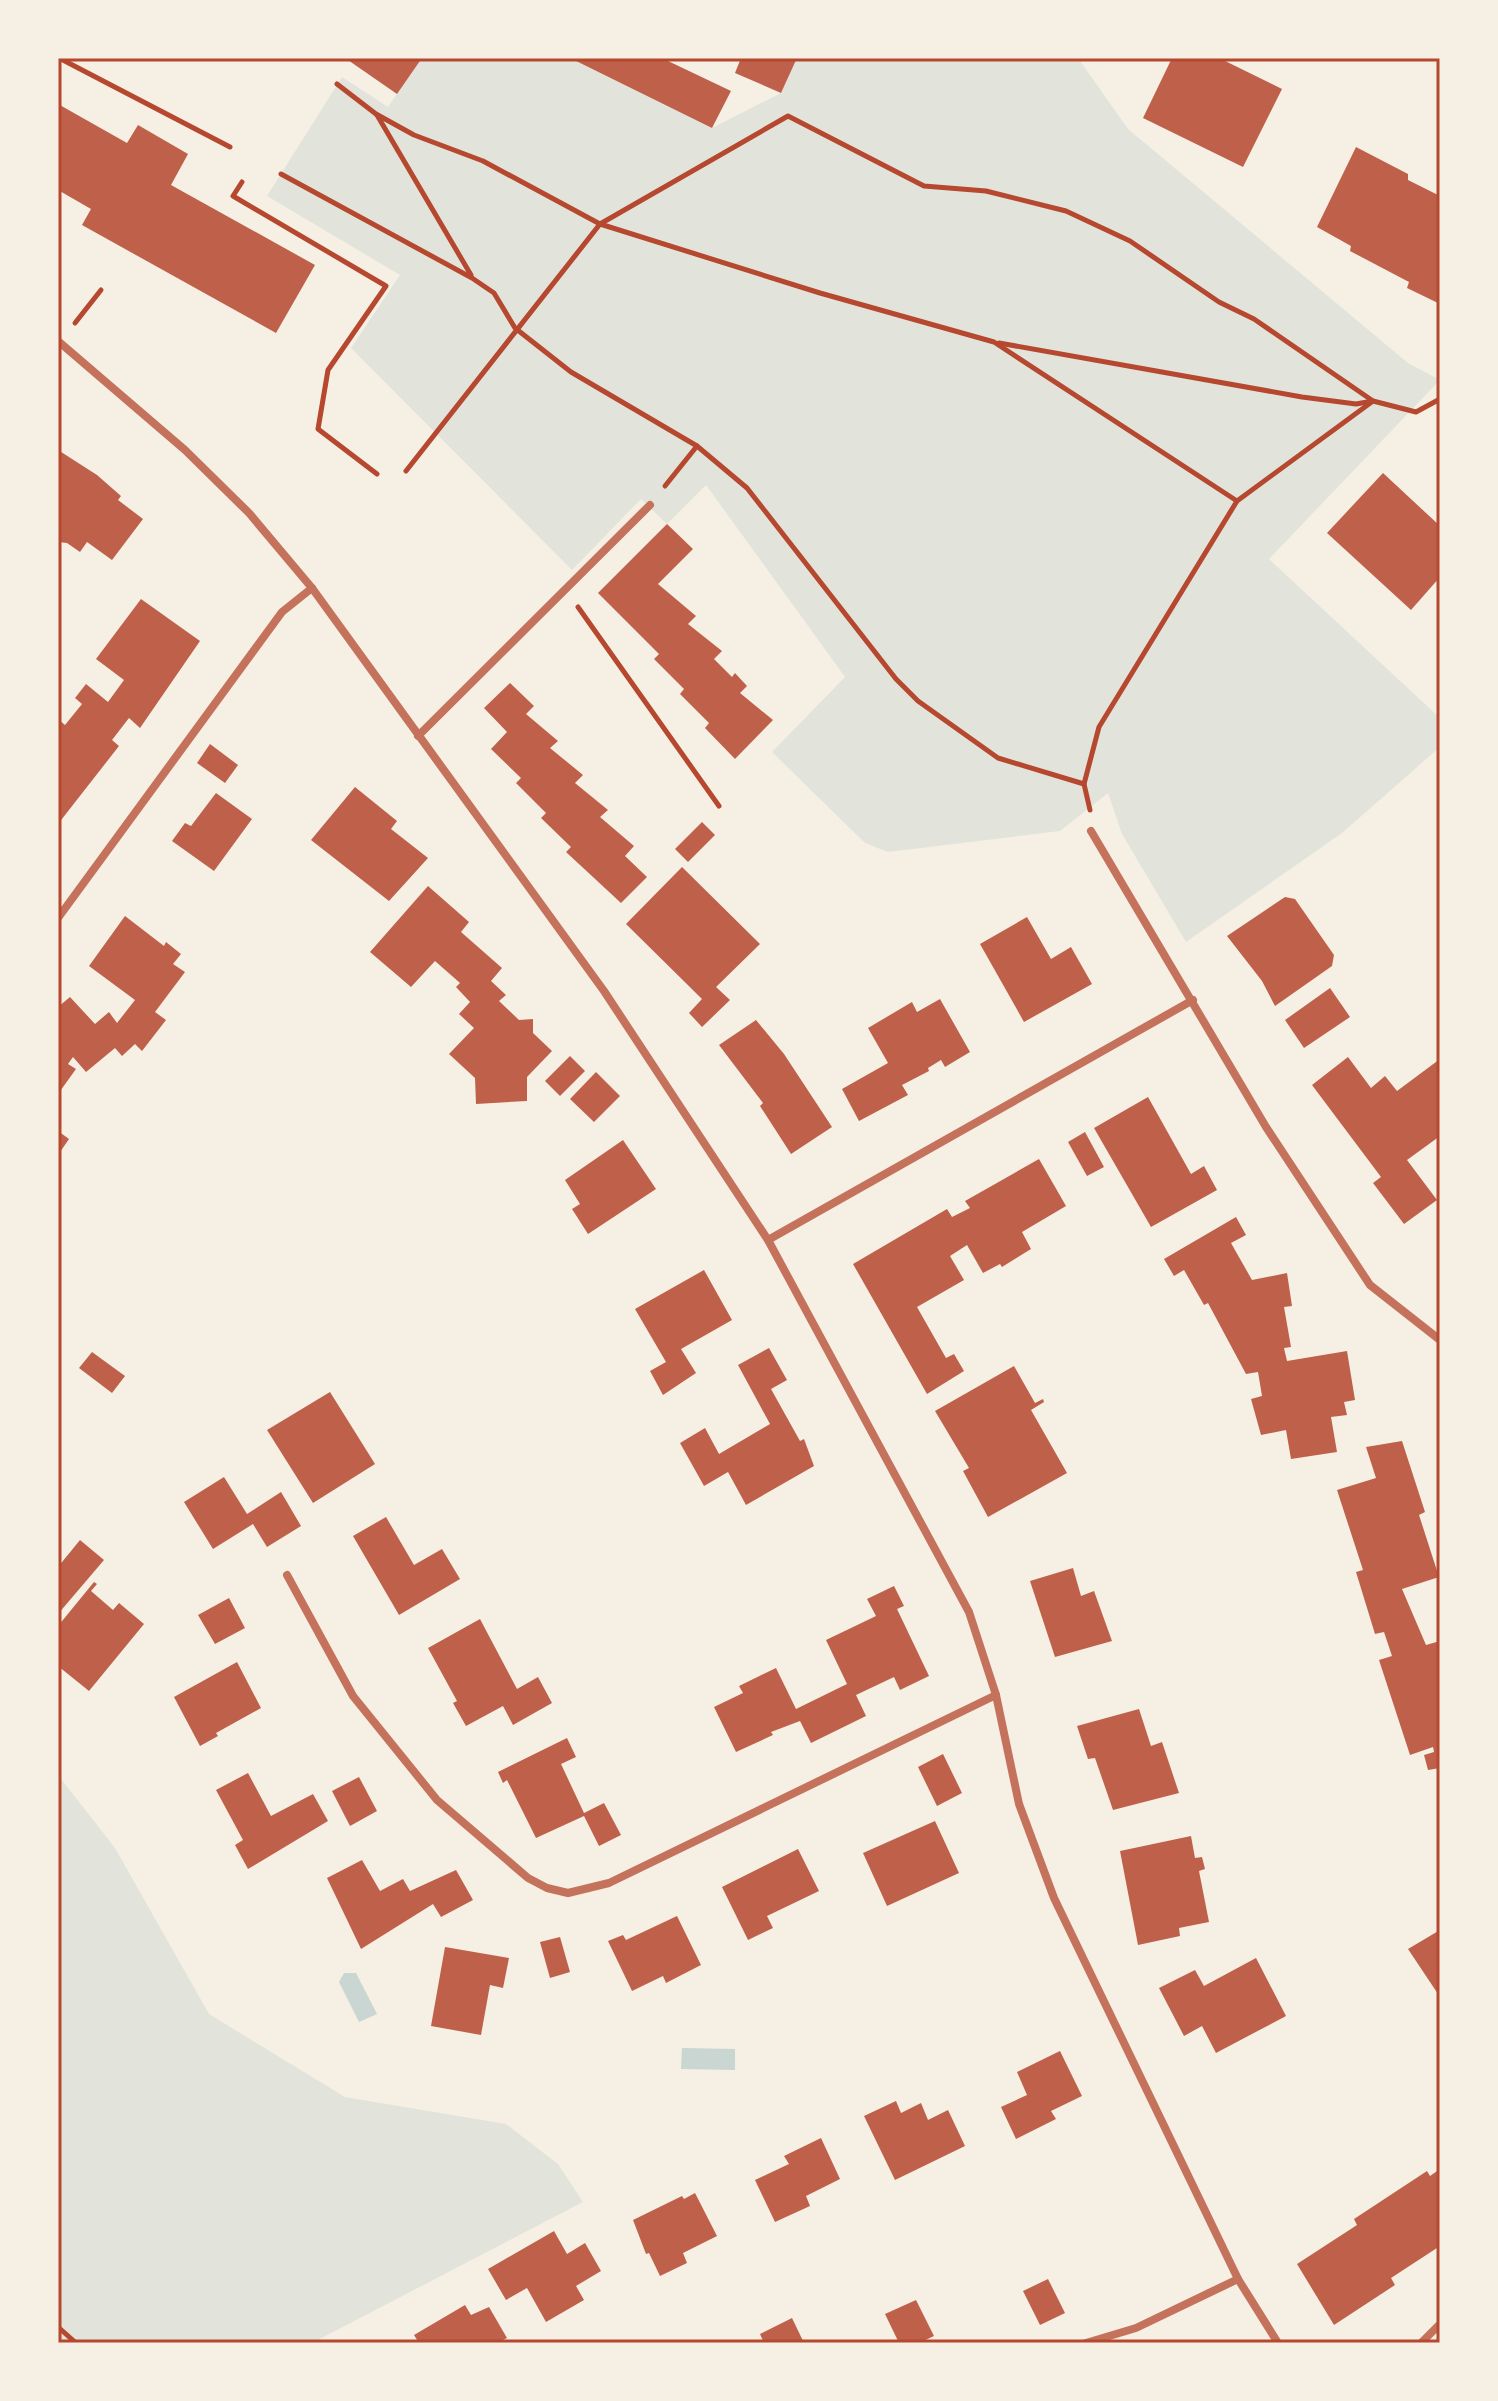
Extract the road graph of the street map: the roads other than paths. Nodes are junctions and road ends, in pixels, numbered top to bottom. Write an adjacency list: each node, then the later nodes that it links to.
1 (59, 342): 3 (street)
2 (650, 505): 4 (street)
3 (312, 588): 4 (street); 6 (street)
4 (418, 736): 8 (street)
5 (1091, 831): 7 (street)
6 (58, 918)
7 (1193, 1000): 8 (street); 9 (street)
8 (768, 1240): 11 (street)
9 (1440, 1340)
10 (287, 1575): 11 (street)
11 (996, 1695): 12 (street)
12 (1238, 2279): 14 (street); 15 (street)
13 (1440, 2324): 16 (street)
14 (1086, 2343)
15 (1278, 2343)
16 (1421, 2343)

